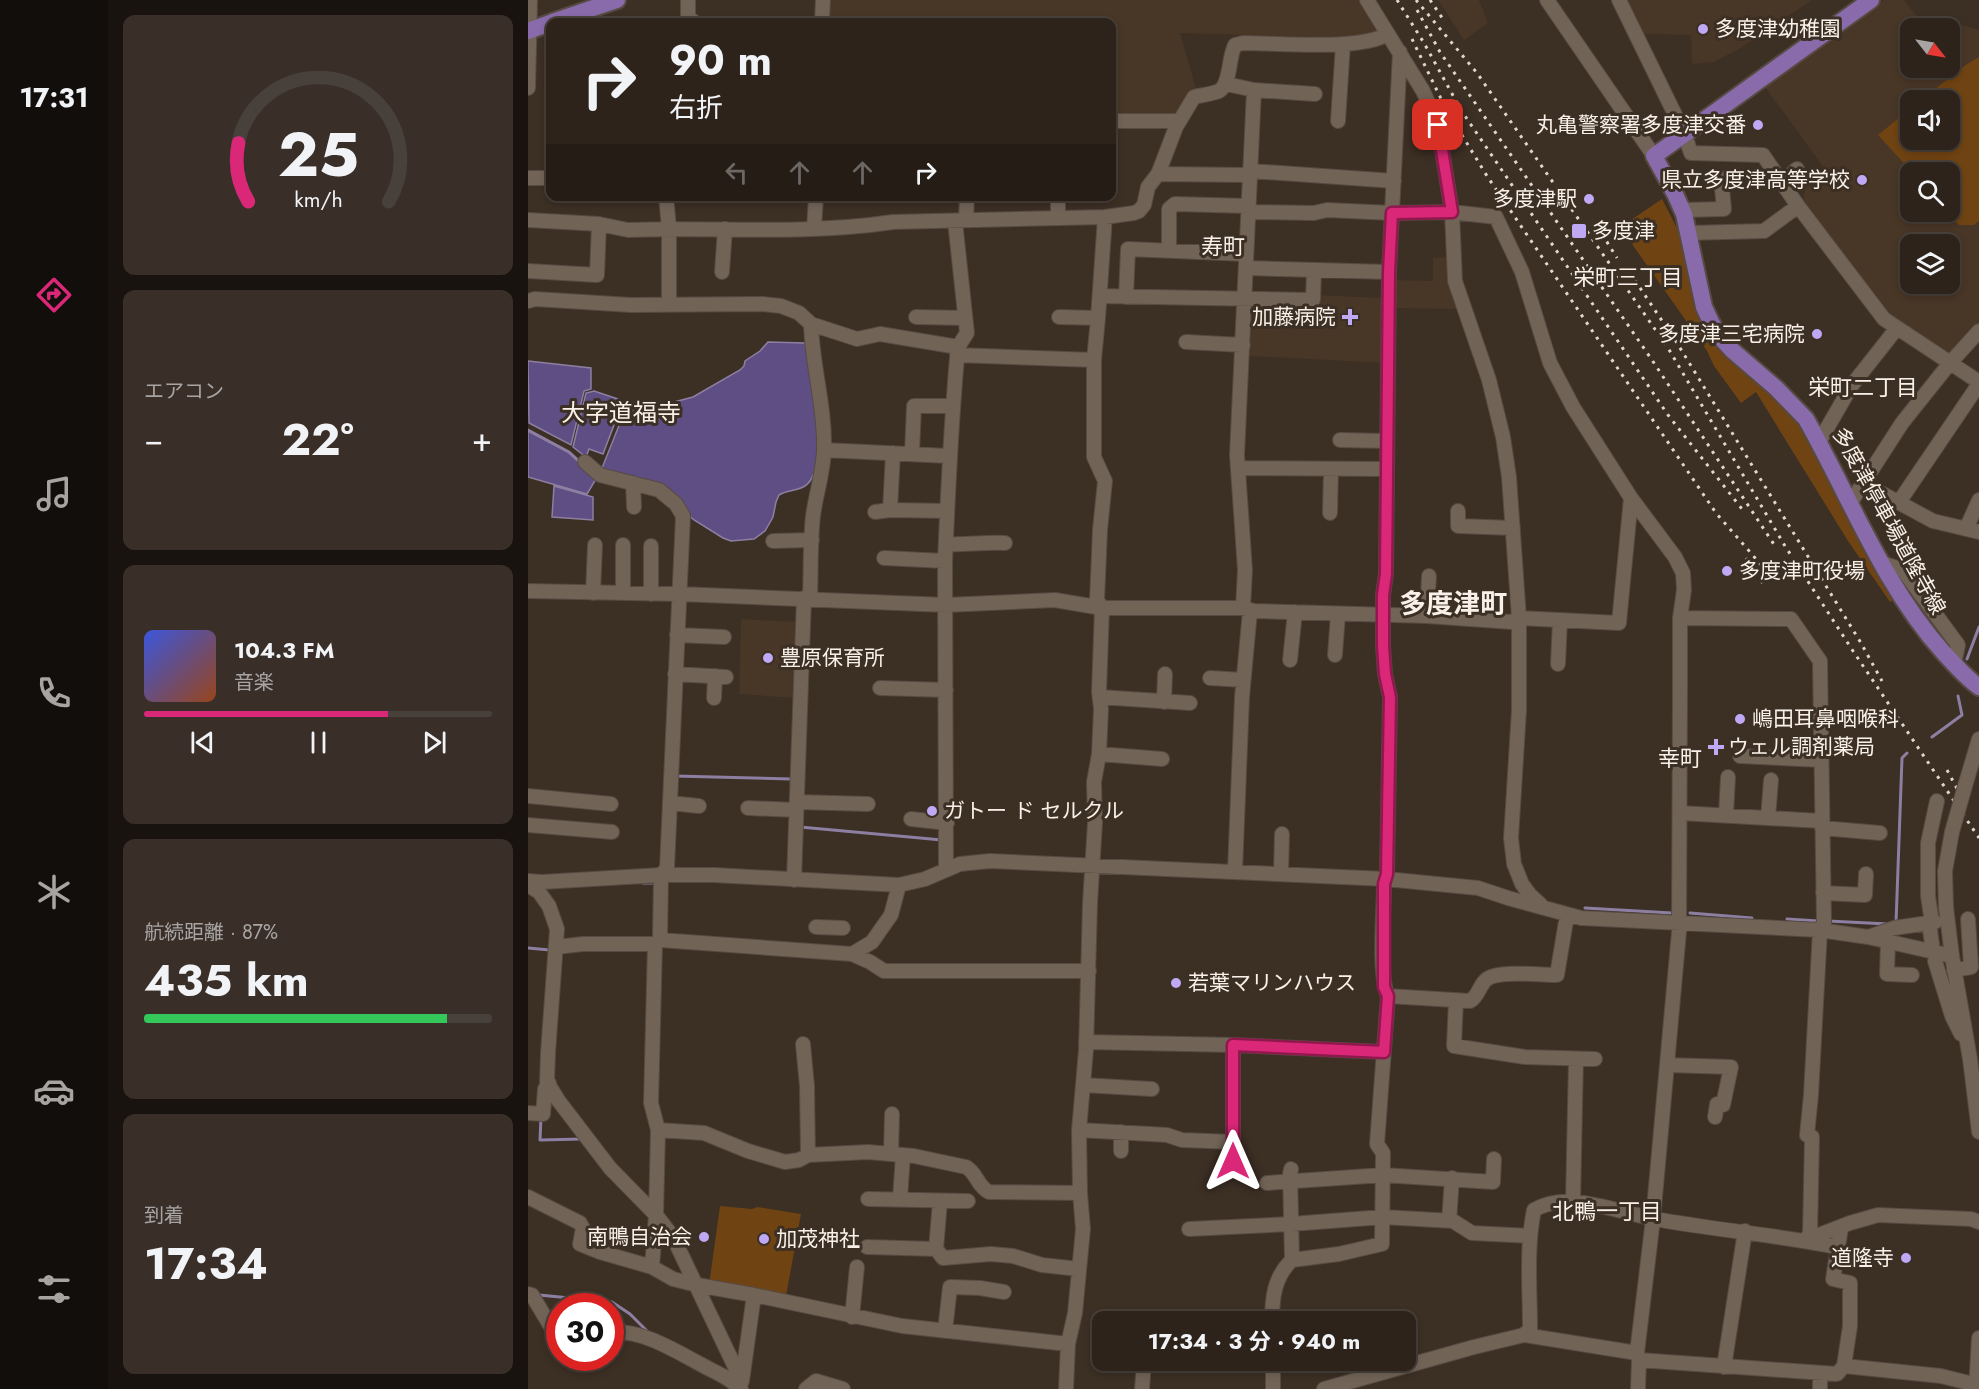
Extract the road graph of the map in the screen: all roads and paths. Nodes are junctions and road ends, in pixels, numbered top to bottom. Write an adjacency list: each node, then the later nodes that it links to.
1 (530, 0): 13 (street)
2 (617, 0): 9 (main road)
3 (688, 0): 10 (street)
4 (822, 0): 11 (street)
5 (1367, 0): 14 (street)
6 (1547, 0): 25 (street)
7 (1619, 0): 24 (street)
8 (1871, 0): 24 (main road)
9 (565, 18)
10 (689, 18)
11 (822, 18)
12 (546, 25): 13 (main road)
13 (529, 31): 18 (street)
14 (1388, 34): 15 (street); 16 (street)
15 (1342, 44): 17 (street); 23 (street)
16 (1400, 52): 32 (street); 41 (street)
17 (1226, 84): 19 (street); 22 (street)
18 (528, 88)
19 (1254, 90): 20 (street); 27 (street)
20 (1315, 94)
21 (1116, 121): 22 (street)
22 (1179, 121): 28 (street)
23 (1338, 121)
24 (1684, 133): 25 (main road); 33 (street)
25 (1654, 156): 40 (main road, 多度津停車場道隆寺線)
26 (1797, 169): 33 (street)
27 (1251, 171): 28 (street); 32 (street); 39 (street)
28 (1158, 174): 43 (street)
29 (528, 178): 30 (street)
30 (546, 178)
31 (1721, 178): 40 (street)
32 (1394, 181): 42 (street)
33 (1782, 182): 38 (street)
34 (666, 201): 48 (street)
35 (816, 201): 50 (street)
36 (966, 201): 46 (street)
37 (1058, 201): 44 (street)
38 (1798, 206): 51 (street); 68 (street)
39 (1248, 209): 42 (street); 52 (street); 53 (street)
40 (1683, 210): 51 (main road, 多度津停車場道隆寺線)
41 (1452, 212): 42 (street); 90 (street); 100 (street)
42 (1392, 213): 57 (street)
43 (1105, 217): 44 (street); 58 (street)
44 (1058, 218): 46 (street)
45 (528, 220): 47 (street)
46 (961, 220): 50 (street); 65 (street)
47 (598, 224): 48 (street); 55 (street)
48 (669, 228): 49 (street); 62 (street)
49 (725, 229): 50 (street); 56 (street)
50 (814, 229)
51 (1689, 233): 79 (main road, 多度津停車場道隆寺線)
52 (1169, 251): 53 (street); 59 (street)
53 (1246, 261): 54 (street); 60 (street)
54 (1314, 270): 57 (street); 60 (street)
55 (528, 271)
56 (722, 272)
57 (1389, 272): 78 (street)
58 (1100, 296): 59 (street); 66 (street)
59 (1126, 297): 60 (street)
60 (1244, 299): 71 (street)
61 (528, 301): 62 (street)
62 (669, 305): 67 (street)
63 (1059, 316): 66 (street)
64 (916, 317): 65 (street)
65 (965, 318): 72 (street)
66 (1098, 318): 73 (street)
67 (812, 324): 72 (street); 80 (street)
68 (1897, 328): 74 (street); 79 (street)
69 (1979, 331): 74 (street)
70 (1186, 342): 71 (street)
71 (1243, 345): 85 (street)
72 (958, 351): 73 (street); 76 (street)
73 (1094, 360): 119 (street)
74 (1950, 363): 75 (street); 89 (street)
75 (1978, 379): 93 (street)
76 (953, 406): 82 (street); 83 (street)
77 (1340, 440): 78 (street)
78 (1386, 441): 87 (street)
79 (1819, 442): 92 (main road, 多度津停車場道隆寺線)
80 (824, 450): 81 (street); 102 (street)
81 (893, 453): 82 (street); 95 (street)
82 (912, 453): 83 (street)
83 (949, 456): 96 (street)
84 (585, 462): 88 (street)
85 (1239, 468): 86 (street); 120 (street)
86 (1331, 469): 87 (street); 99 (street)
87 (1386, 469): 123 (street)
88 (633, 483): 94 (street); 116 (street)
89 (1862, 486): 92 (street); 93 (street)
90 (1631, 498): 126 (street); 127 (street)
91 (1979, 500): 101 (street)
92 (1851, 502): 137 (main road, 多度津停車場道隆寺線)
93 (1899, 502): 101 (street)
94 (634, 507)
95 (890, 510): 96 (street); 98 (street)
96 (947, 511): 105 (street)
97 (1458, 511): 100 (street)
98 (875, 512)
99 (1329, 513)
100 (1513, 528): 125 (street)
101 (1972, 530)
102 (812, 540): 103 (street); 117 (street)
103 (773, 541)
104 (1005, 543): 105 (street)
105 (945, 544): 110 (street)
106 (595, 545): 113 (street)
107 (623, 545): 114 (street)
108 (651, 546): 115 (street)
109 (884, 558): 110 (street)
110 (945, 561): 118 (street)
111 (1429, 576): 124 (street)
112 (528, 591): 113 (street)
113 (593, 593): 114 (street)
114 (623, 593): 115 (street)
115 (651, 594): 116 (street)
116 (680, 594): 117 (street); 128 (street)
117 (807, 598): 118 (street); 155 (street)
118 (946, 605): 119 (street); 139 (street)
119 (1102, 608): 120 (street); 140 (street)
120 (1246, 609): 121 (street); 136 (street)
121 (1295, 612): 122 (street); 131 (street)
122 (1338, 614): 123 (street); 130 (street)
123 (1383, 616): 124 (street); 175 (street)
124 (1427, 616): 125 (street)
125 (1519, 618): 127 (street); 179 (street)
126 (1680, 618): 149 (street); 159 (street)
127 (1560, 620): 132 (street)
128 (676, 635): 129 (street); 133 (street)
129 (724, 637)
130 (1335, 655)
131 (1290, 660)
132 (1558, 664)
133 (678, 674): 141 (street); 153 (street)
134 (1165, 674): 142 (street)
135 (1210, 678): 136 (street)
136 (1243, 680): 171 (street)
137 (1979, 687)
138 (880, 688): 139 (street)
139 (946, 690): 163 (street)
140 (1100, 697): 142 (street); 145 (street)
141 (714, 698)
142 (1164, 702): 143 (street)
143 (1190, 703)
144 (1979, 739): 197 (street, bridge)
145 (1099, 754): 148 (street); 169 (street)
146 (1740, 756): 147 (street)
147 (1769, 758): 149 (street); 161 (street)
148 (1162, 759)
149 (1821, 760): 165 (street)
150 (1728, 777): 160 (street)
151 (528, 796): 154 (street)
152 (1937, 801): 186 (street)
153 (673, 803): 157 (street); 174 (street)
154 (611, 804)
155 (799, 804): 156 (street); 158 (street); 176 (street)
156 (868, 804)
157 (699, 806)
158 (748, 808)
159 (1680, 813): 160 (street); 185 (street)
160 (1726, 815): 161 (street)
161 (1768, 818): 165 (street)
162 (910, 819): 163 (street)
163 (946, 823): 170 (street)
164 (528, 825): 166 (street)
165 (1822, 825): 167 (street); 180 (street)
166 (612, 832)
167 (1880, 832)
168 (1282, 834): 172 (street)
169 (1093, 865): 170 (street); 171 (street); 198 (street)
170 (946, 870): 178 (street)
171 (1235, 871): 172 (street)
172 (1281, 871): 175 (street)
173 (1866, 874): 180 (street)
174 (662, 875): 176 (street); 177 (street); 191 (street)
175 (1386, 879): 181 (street); 200 (street)
176 (794, 880): 178 (street)
177 (528, 883): 193 (street)
178 (898, 885): 195 (street)
179 (1524, 887): 181 (street); 182 (street)
180 (1823, 893): 188 (street)
181 (1513, 899): 182 (street)
182 (1543, 907): 183 (street)
183 (1567, 915): 185 (street); 201 (street)
184 (1970, 919): 197 (street)
185 (1680, 923): 188 (street); 209 (street)
186 (1932, 923): 189 (street); 192 (street)
187 (816, 927): 194 (street)
188 (1820, 930): 189 (street); 247 (street)
189 (1868, 937): 190 (street)
190 (1888, 941): 197 (street); 199 (street)
191 (658, 942): 193 (street); 194 (street); 216 (street)
192 (1932, 944)
193 (556, 947): 210 (street)
194 (832, 953): 195 (street)
195 (852, 954): 198 (street)
196 (1935, 960): 204 (street)
197 (1953, 963): 204 (street)
198 (1089, 971): 202 (street)
199 (1907, 978)
200 (1388, 996): 201 (street); 206 (street)
201 (1456, 1000): 207 (street)
202 (1086, 1042): 205 (street); 211 (street)
203 (803, 1044): 222 (street)
204 (1971, 1044): 219 (street)
205 (1233, 1045): 206 (street); 220 (street)
206 (1384, 1052): 227 (street)
207 (1576, 1059): 208 (street); 236 (street)
208 (1595, 1059)
209 (1668, 1065): 215 (street); 239 (street)
210 (549, 1083): 213 (street); 237 (street)
211 (1083, 1085): 212 (street); 217 (street)
212 (1152, 1089)
213 (528, 1113)
214 (892, 1114): 223 (street)
215 (1715, 1117)
216 (658, 1130): 222 (street); 237 (street)
217 (1079, 1130): 218 (street); 230 (street)
218 (1121, 1132): 220 (street); 221 (street)
219 (1979, 1132)
220 (1233, 1142): 225 (street)
221 (1121, 1151)
222 (808, 1155): 223 (street)
223 (897, 1155): 230 (street); 233 (street)
224 (1494, 1159): 228 (street)
225 (1233, 1161)
226 (1291, 1175): 227 (street); 229 (street); 242 (street)
227 (1383, 1175): 228 (street); 238 (street)
228 (1452, 1178): 240 (street)
229 (1267, 1183)
230 (1080, 1193): 254 (street)
231 (528, 1197): 252 (street)
232 (868, 1198): 233 (street)
233 (900, 1199): 234 (street)
234 (940, 1201): 235 (street); 250 (street)
235 (968, 1202)
236 (1573, 1202): 239 (street); 246 (street)
237 (656, 1215): 252 (street); 255 (street)
238 (1383, 1217): 240 (street); 242 (street); 251 (street)
239 (1653, 1219): 245 (street); 267 (street)
240 (1449, 1221): 246 (street)
241 (1979, 1222): 243 (street)
242 (1291, 1224): 244 (street); 251 (street)
243 (1841, 1228): 247 (street); 249 (street)
244 (1189, 1229)
245 (1744, 1231): 247 (street); 269 (street)
246 (1530, 1236): 264 (street)
247 (1805, 1240): 249 (street)
248 (867, 1247): 250 (street)
249 (1838, 1247): 268 (street)
250 (936, 1249): 254 (street)
251 (1292, 1260): 259 (street)
252 (652, 1267): 255 (street)
253 (857, 1267): 260 (street)
254 (1079, 1269): 266 (street)
255 (697, 1286): 258 (street); 274 (street)
256 (1004, 1292): 262 (street)
257 (528, 1294): 261 (street)
258 (754, 1295): 260 (street); 274 (street)
259 (1273, 1311)
260 (852, 1317): 262 (street)
261 (546, 1319)
262 (945, 1331): 266 (street)
263 (624, 1332): 274 (street)
264 (1524, 1335): 267 (street); 280 (street)
265 (1979, 1338): 273 (street)
266 (1068, 1344): 277 (street)
267 (1638, 1356): 269 (street); 281 (street)
268 (1844, 1366): 272 (street); 273 (street)
269 (1725, 1367): 272 (street)
270 (1143, 1371): 278 (street)
271 (1273, 1371): 279 (street)
272 (1820, 1372): 282 (street)
273 (1977, 1385)
274 (741, 1389)
275 (806, 1389): 276 (street)
276 (843, 1389)
277 (1066, 1389)
278 (1142, 1389)
279 (1273, 1389)
280 (1324, 1389)
281 (1638, 1389)
282 (1820, 1389)

